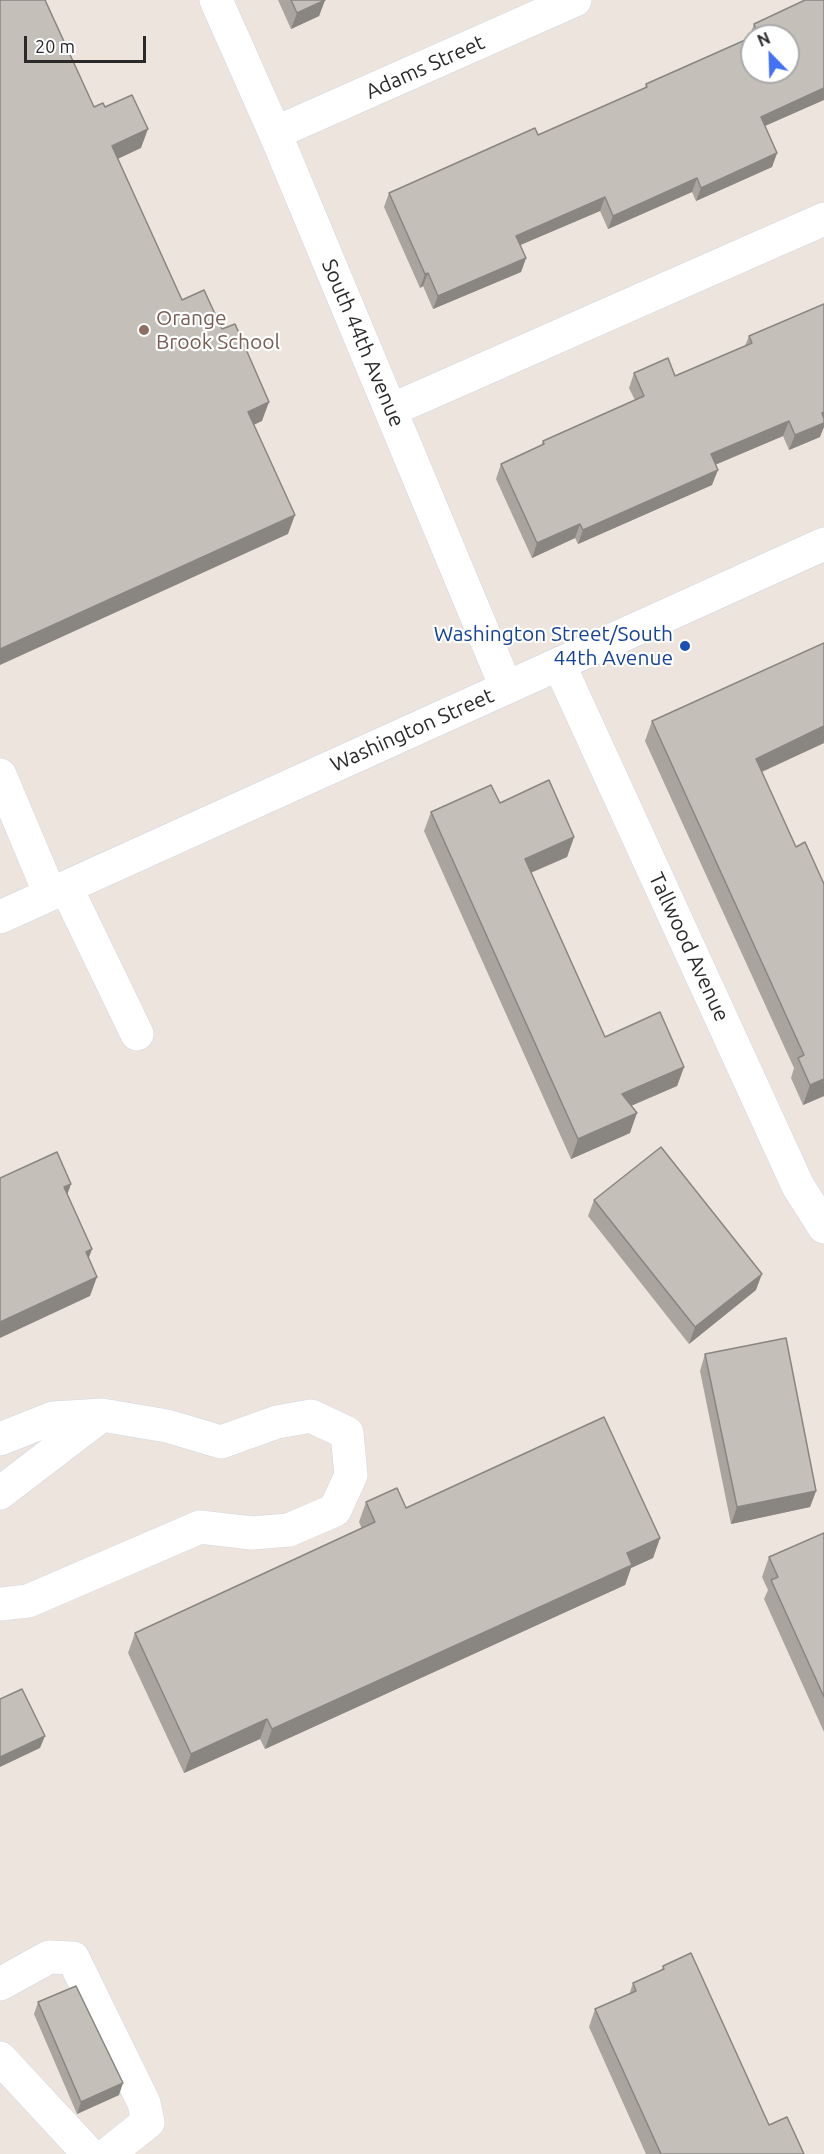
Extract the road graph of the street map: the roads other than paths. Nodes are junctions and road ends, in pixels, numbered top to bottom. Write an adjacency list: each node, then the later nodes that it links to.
1 (216, 0): 3 (street, South 44th Avenue)
2 (575, 0): 3 (street, Adams Street)
3 (275, 133): 5 (street, South 44th Avenue)
4 (824, 219): 5 (street)
5 (391, 410): 8 (street, South 44th Avenue)
6 (824, 544): 7 (street, Washington Street)
7 (559, 664): 8 (street, Washington Street); 13 (street, Tallwood Avenue)
8 (506, 687): 10 (street, Washington Street)
9 (0, 775): 10 (street)
10 (58, 891): 11 (street, Washington Street); 12 (street)
11 (0, 917)
12 (136, 1034)
13 (824, 1227)
14 (102, 1415): 15 (street); 16 (street); 17 (street)
15 (0, 1439)
16 (0, 1493)
17 (0, 1604)
18 (0, 1984): 21 (street)
19 (0, 2058): 20 (street)
20 (89, 2154)
21 (108, 2154)

